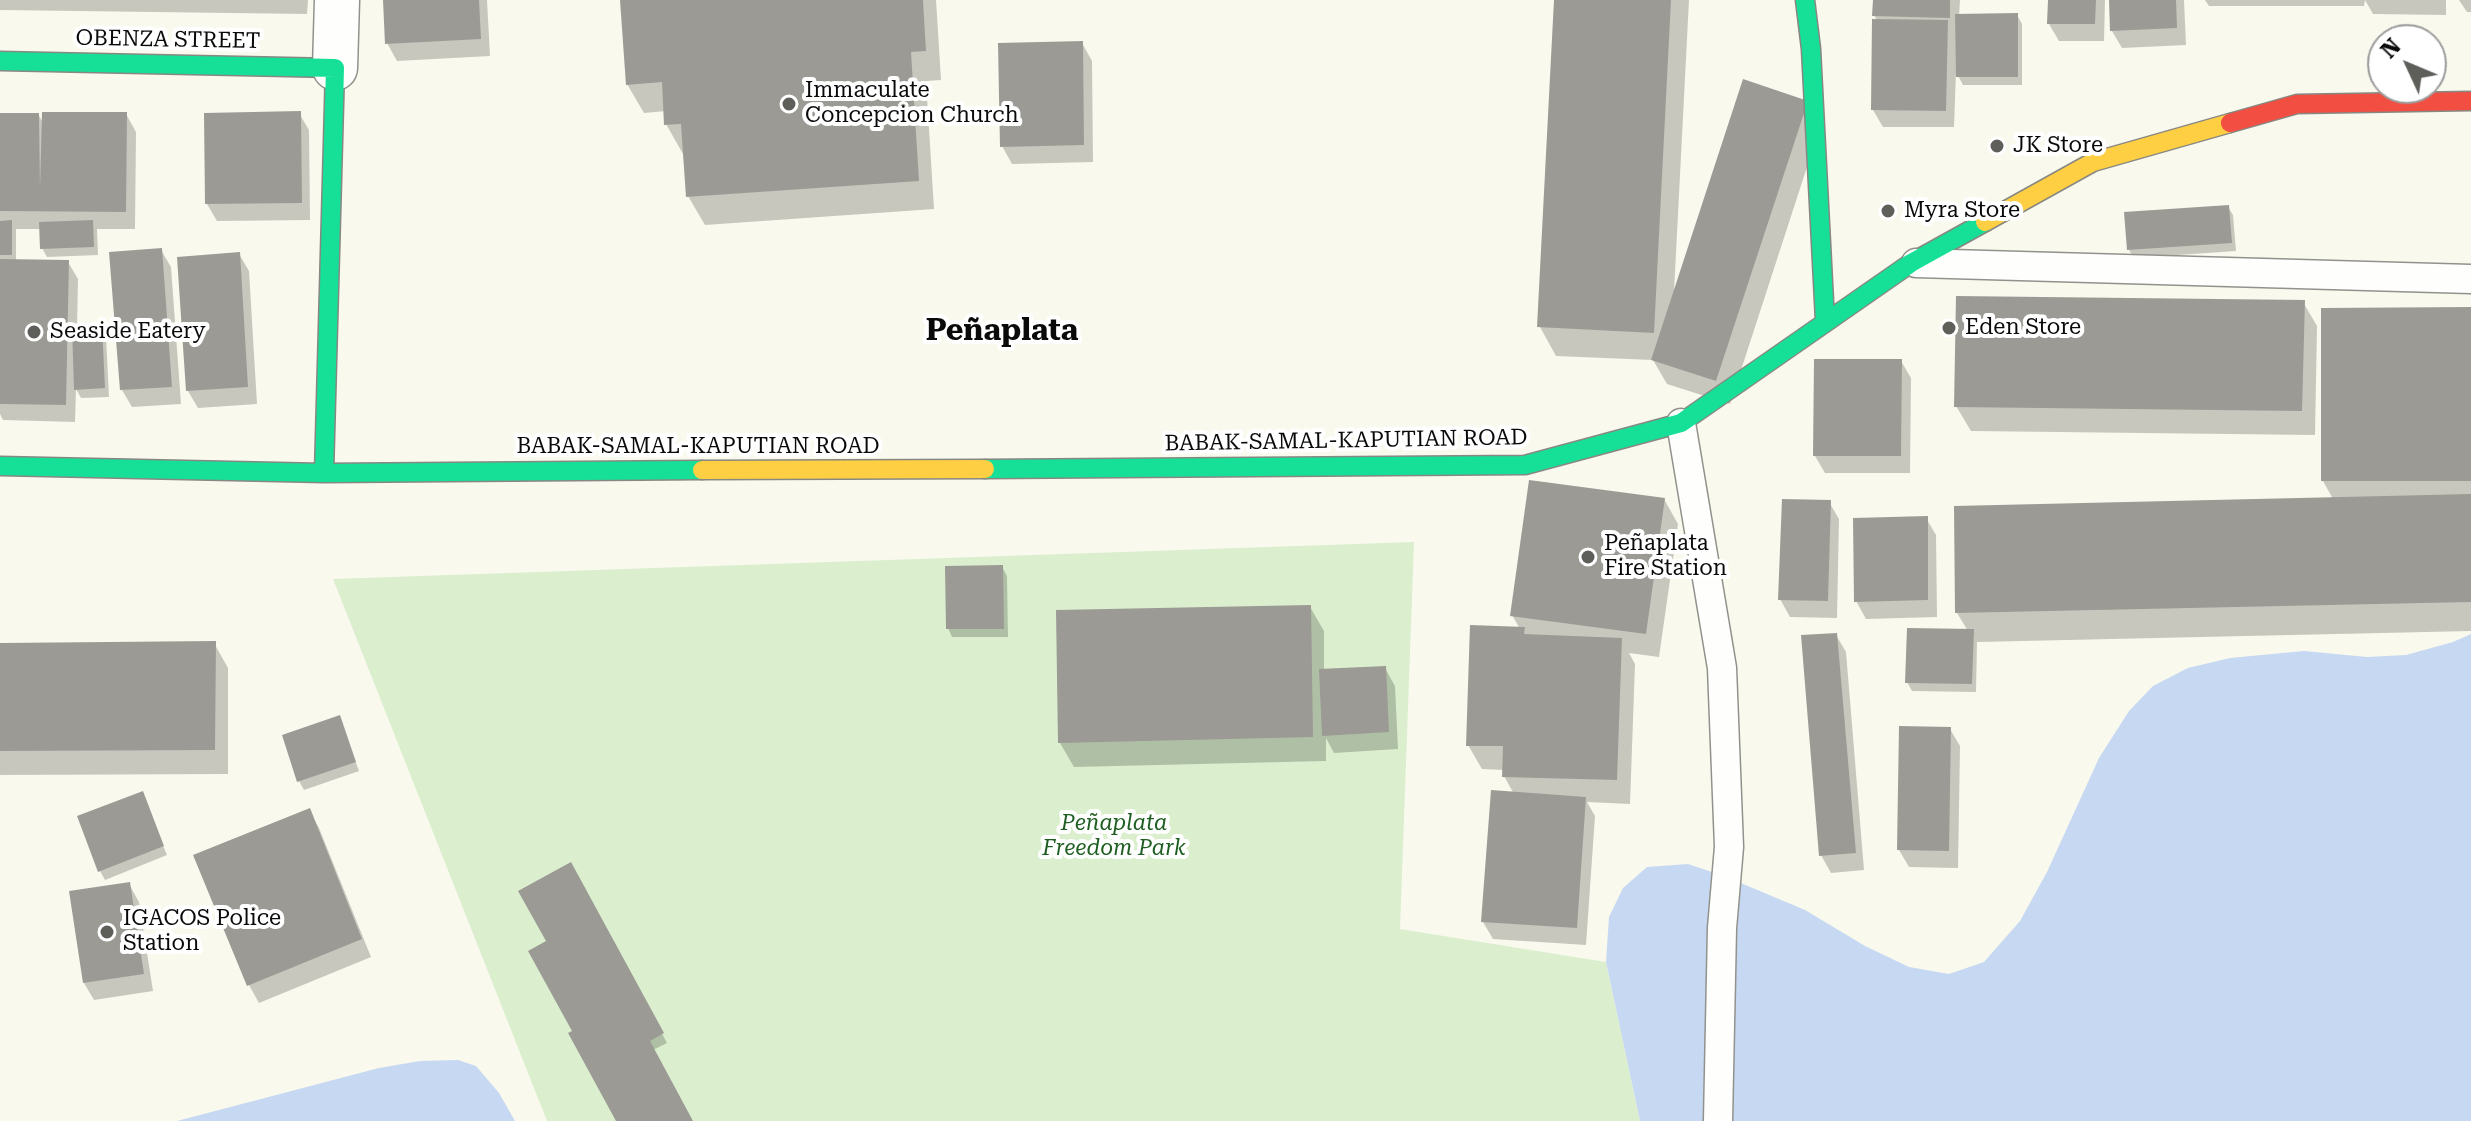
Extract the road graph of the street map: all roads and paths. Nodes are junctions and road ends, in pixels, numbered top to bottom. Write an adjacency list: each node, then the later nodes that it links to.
1 (337, 0): 4 (street)
2 (1805, 0): 8 (main road)
3 (0, 61): 4 (main road, OBENZA STREET)
4 (335, 68): 11 (main road)
5 (2471, 101): 6 (main road, BABAK-SAMAL-KAPUTIAN ROAD)
6 (1911, 263): 7 (lane); 8 (main road, BABAK-SAMAL-KAPUTIAN ROAD)
7 (2471, 279)
8 (1825, 321): 9 (main road, BABAK-SAMAL-KAPUTIAN ROAD)
9 (1681, 423): 11 (main road, BABAK-SAMAL-KAPUTIAN ROAD); 12 (lane)
10 (0, 466): 11 (main road, BABAK-SAMAL-KAPUTIAN ROAD)
11 (324, 473)
12 (1718, 1121)

